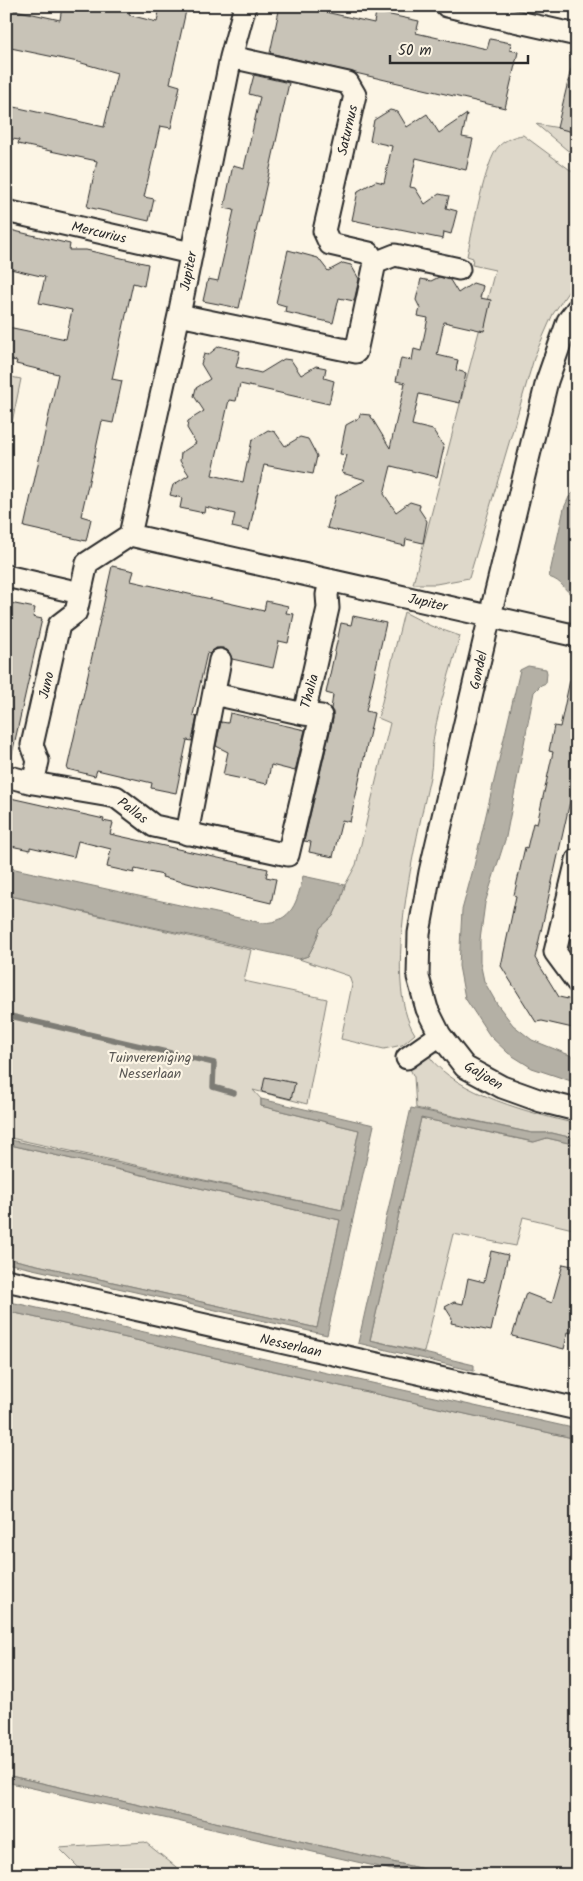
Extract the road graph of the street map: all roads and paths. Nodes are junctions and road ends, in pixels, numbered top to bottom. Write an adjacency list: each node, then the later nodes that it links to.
1 (245, 6): 4 (street, Jupiter)
2 (447, 6): 3 (street)
3 (577, 36)
4 (231, 57): 6 (street, Jupiter); 7 (street, Saturnus)
5 (6, 211): 6 (street, Mercurius)
6 (191, 253): 10 (street, Jupiter)
7 (375, 263): 8 (street); 10 (street)
8 (459, 269)
9 (577, 309): 15 (street, Gondel)
10 (179, 315): 11 (street, Jupiter)
11 (130, 535): 13 (street, Jupiter); 14 (street)
12 (6, 576): 14 (street)
13 (330, 580): 15 (street, Jupiter); 19 (street, Thalia)
14 (80, 594): 21 (street, Juno)
15 (490, 616): 16 (street, Jupiter); 25 (street, Gondel)
16 (574, 635)
17 (220, 660): 18 (street)
18 (214, 694): 19 (street, Thalia); 22 (street)
19 (304, 714): 22 (street, Pallas)
20 (6, 776): 21 (street, Pallas)
21 (33, 783): 22 (street, Pallas)
22 (187, 834)
23 (577, 860): 24 (street)
24 (577, 982)
25 (440, 1035): 26 (street); 27 (street, Galjoen)
26 (407, 1058)
27 (577, 1110)
28 (6, 1280): 29 (street, Nesserlaan)
29 (577, 1409)

